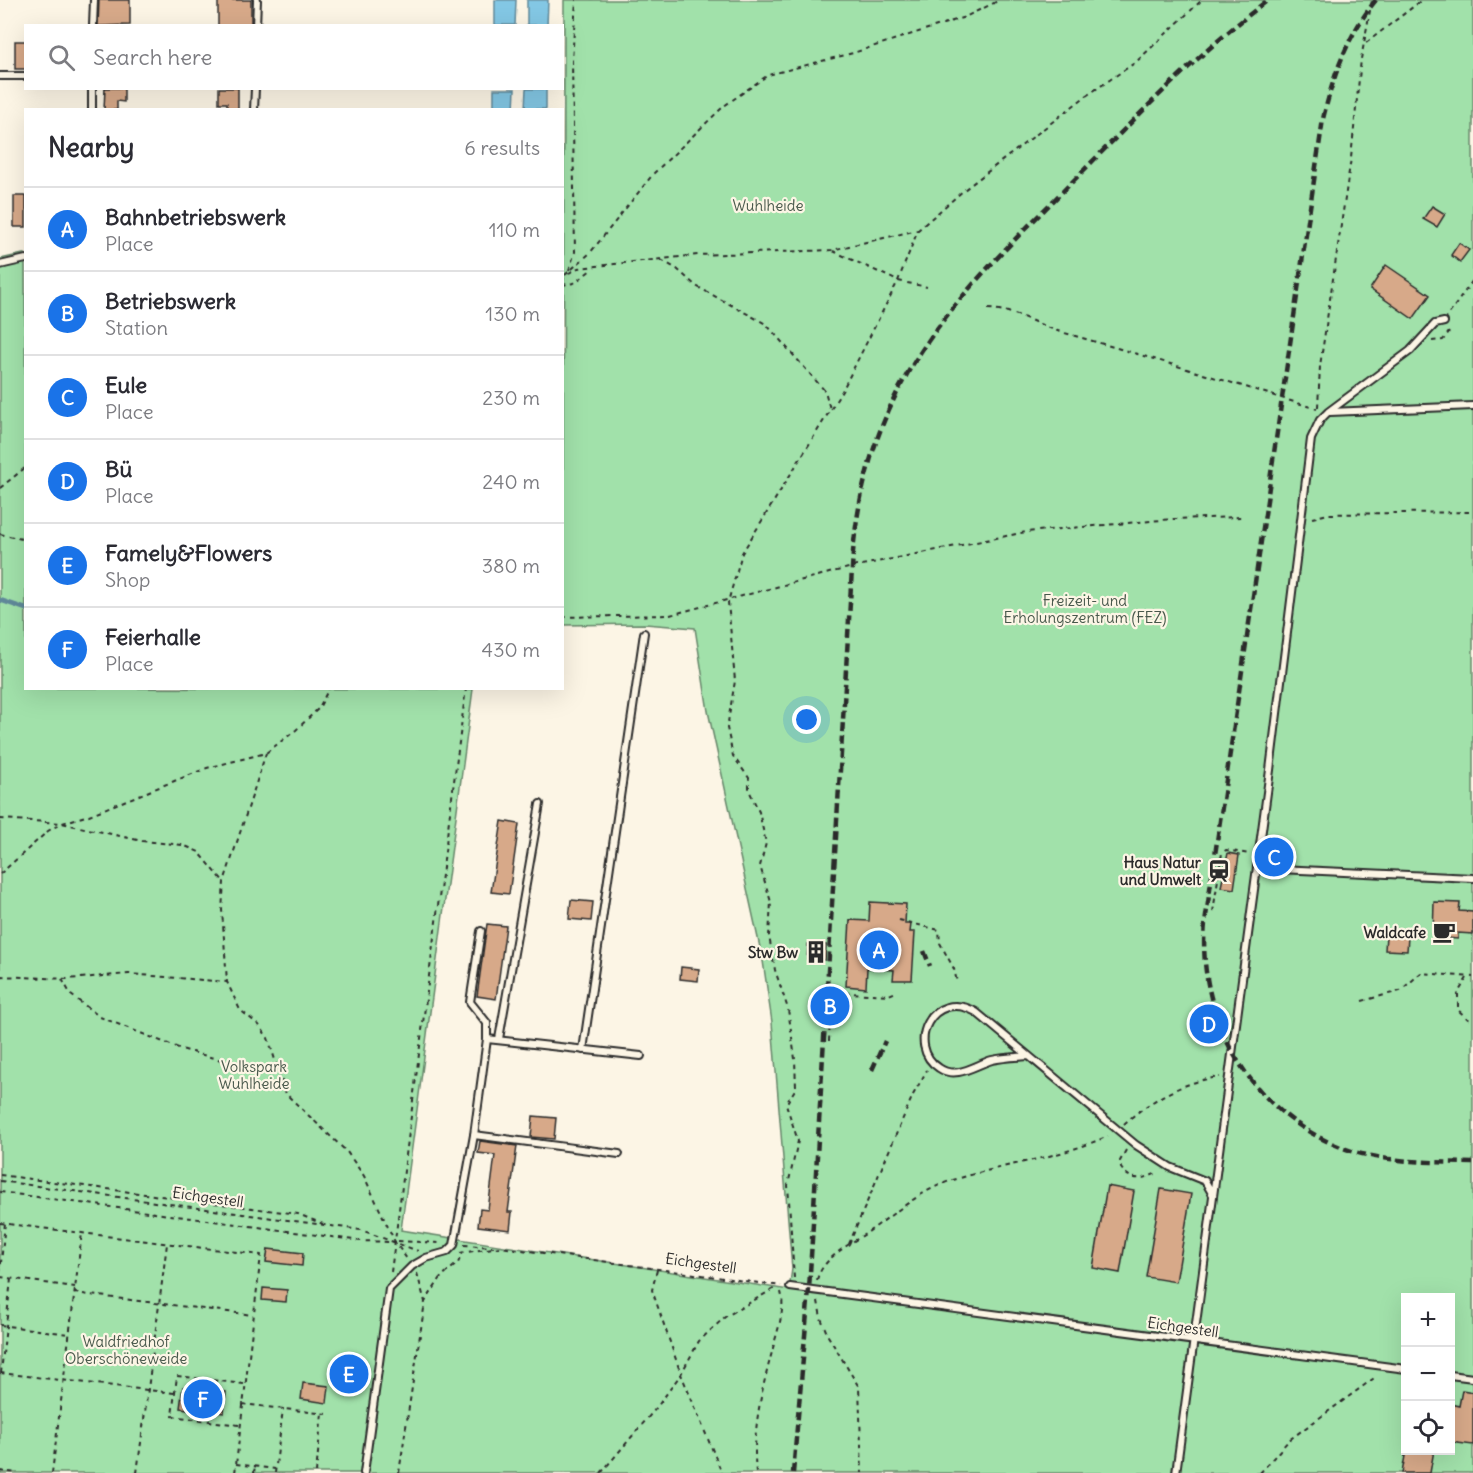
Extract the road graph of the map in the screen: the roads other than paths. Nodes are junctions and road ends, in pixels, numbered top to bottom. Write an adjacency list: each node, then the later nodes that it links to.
1 (94, 0): 3 (lane)
2 (257, 0): 4 (lane)
3 (93, 24)
4 (256, 24)
5 (0, 76): 6 (lane)
6 (24, 76)
7 (92, 90): 9 (lane)
8 (255, 90): 10 (lane)
9 (92, 108)
10 (254, 108)
11 (24, 259): 12 (lane)
12 (0, 265)
13 (1444, 322): 15 (lane)
14 (1473, 406): 15 (lane)
15 (1328, 412): 18 (lane)
16 (644, 633): 23 (lane)
17 (540, 804): 22 (lane)
18 (1257, 868): 19 (lane); 28 (lane)
19 (1473, 878)
20 (481, 930): 21 (lane)
21 (487, 1039): 22 (lane); 26 (lane)
22 (499, 1039): 23 (lane)
23 (583, 1050): 24 (lane)
24 (641, 1056)
25 (1029, 1056): 25 (lane); 28 (lane)
26 (474, 1135): 27 (lane); 34 (lane)
27 (619, 1154)
28 (1214, 1195): 30 (lane)
29 (792, 1288): 30 (lane, Eichgestell)
30 (1193, 1341): 31 (lane, Eichgestell); 35 (lane)
31 (1401, 1368)
32 (1455, 1376): 33 (lane)
33 (1473, 1378)
34 (364, 1473)
35 (1176, 1473)

